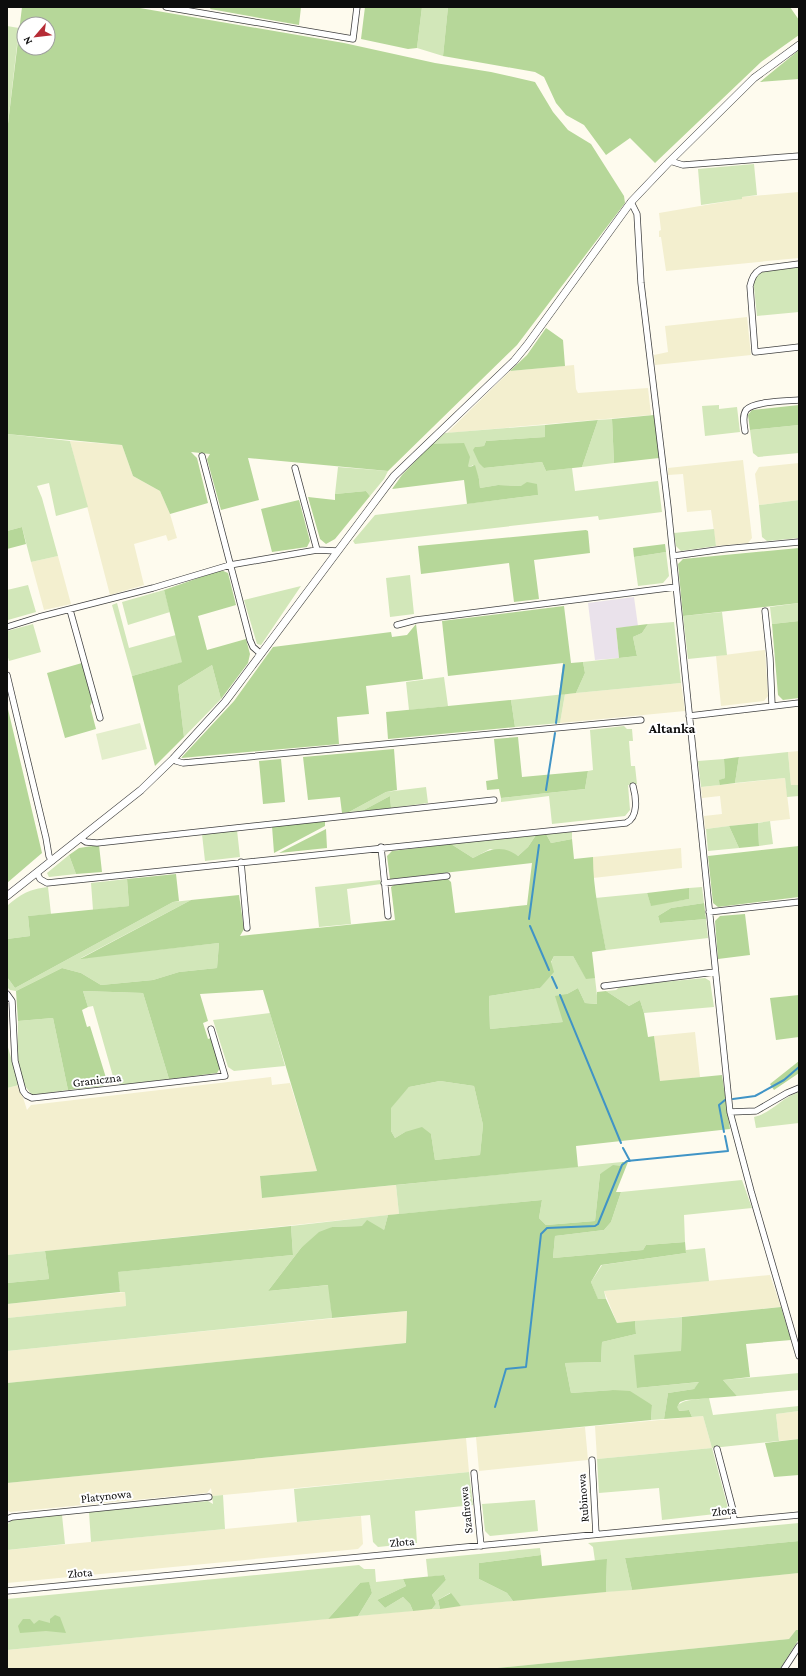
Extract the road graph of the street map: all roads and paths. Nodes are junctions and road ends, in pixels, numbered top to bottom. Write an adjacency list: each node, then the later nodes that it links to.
1 (166, 7): 2 (street)
2 (357, 7)
3 (799, 45): 5 (street)
4 (799, 156): 5 (street)
5 (670, 161): 6 (street)
6 (631, 202): 15 (street); 16 (street)
7 (799, 264): 8 (street)
8 (799, 347)
9 (799, 400): 10 (street)
10 (745, 431)
11 (202, 456): 17 (street)
12 (295, 468): 14 (street)
13 (799, 542): 16 (street)
14 (317, 550): 15 (street); 17 (street)
15 (337, 551): 23 (street)
16 (672, 556): 18 (street)
17 (230, 565): 19 (street); 23 (street)
18 (676, 587): 21 (street); 27 (street)
19 (70, 610): 22 (street); 28 (street)
20 (765, 611): 26 (street)
21 (397, 625)
22 (7, 627)
23 (262, 654): 30 (street)
24 (7, 675): 35 (street)
25 (799, 703): 26 (street)
26 (772, 705): 27 (street)
27 (689, 716): 42 (street)
28 (100, 718)
29 (641, 720): 30 (street)
30 (172, 758): 33 (street)
31 (633, 786): 34 (street)
32 (494, 800): 33 (street)
33 (80, 838): 35 (street)
34 (381, 847): 36 (street); 39 (street)
35 (52, 861): 37 (street)
36 (240, 862): 37 (street); 44 (street)
37 (37, 873): 40 (street)
38 (447, 876): 39 (street)
39 (384, 883): 43 (street)
40 (7, 896)
41 (799, 902): 42 (street)
42 (709, 912): 45 (street)
43 (388, 916)
44 (247, 928)
45 (715, 972): 46 (street); 50 (street)
46 (604, 986)
47 (7, 994): 48 (street, Graniczna)
48 (211, 1029)
49 (799, 1088): 50 (street)
50 (730, 1112): 51 (street)
51 (799, 1356)
52 (717, 1450): 58 (street)
53 (592, 1460): 59 (street, Rubinowa)
54 (474, 1473): 60 (street, Szafirowa)
55 (209, 1496): 57 (street, Platynowa)
56 (799, 1515): 58 (street, Złota)
57 (7, 1519)
58 (734, 1521): 59 (street, Złota)
59 (596, 1534): 60 (street, Złota)
60 (481, 1546): 61 (street, Złota)
61 (7, 1591)
62 (799, 1646): 63 (street)
63 (784, 1669)

